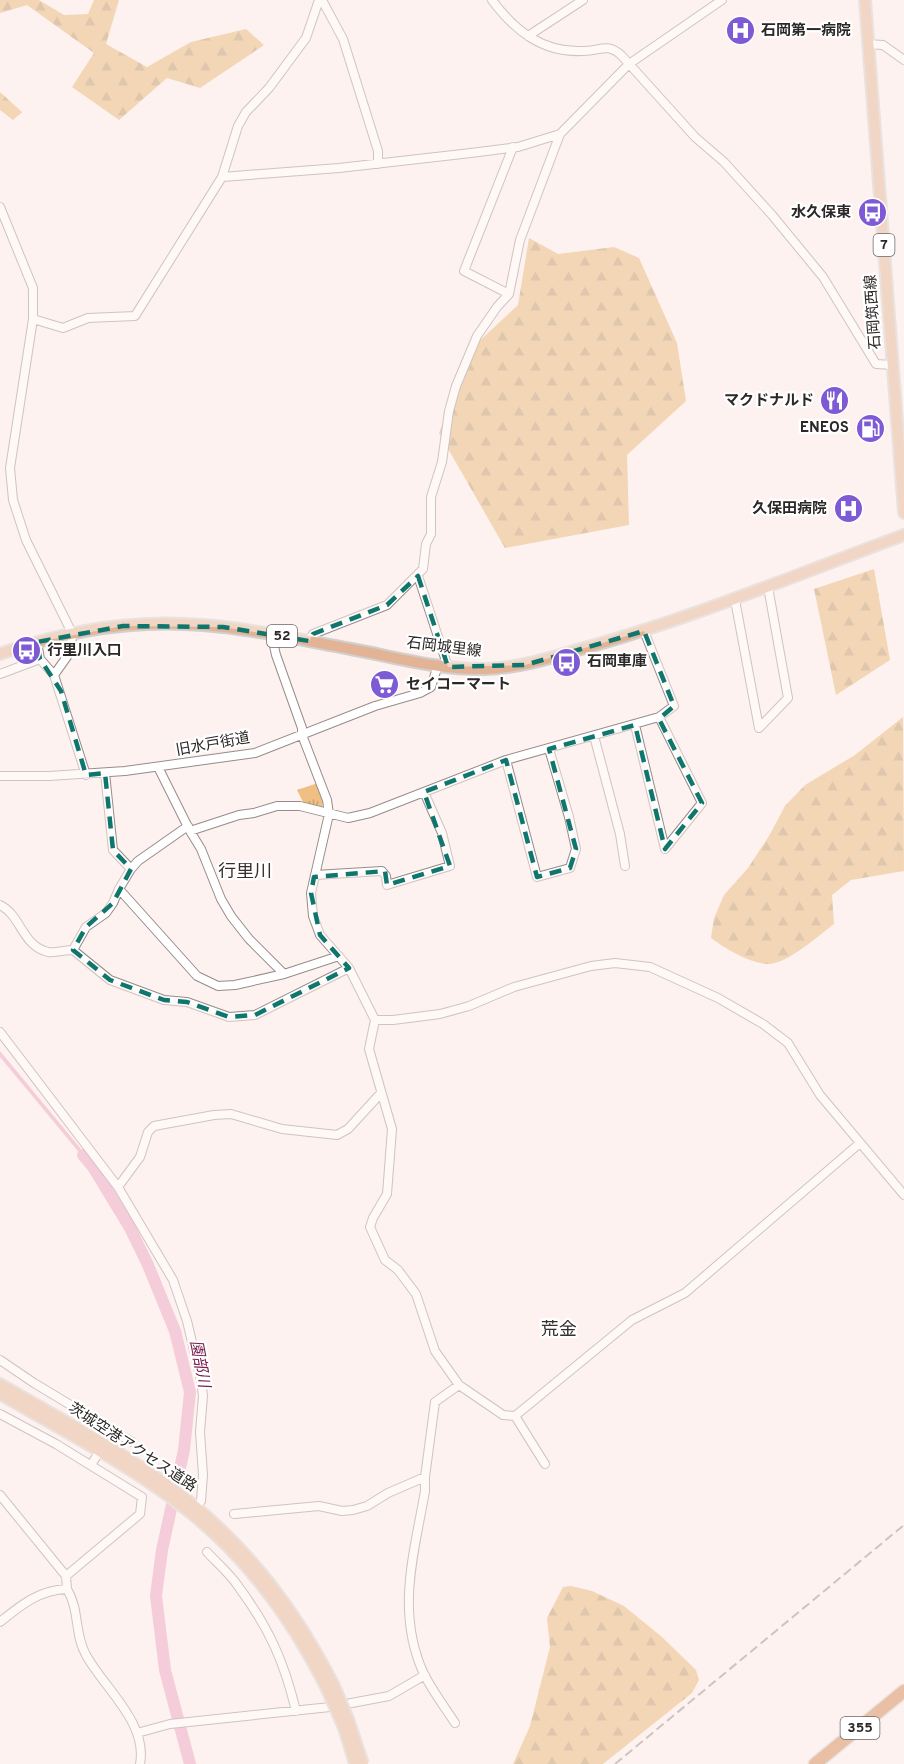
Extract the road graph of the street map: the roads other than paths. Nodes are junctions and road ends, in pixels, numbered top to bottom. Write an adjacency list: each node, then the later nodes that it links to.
1 (320, 0): 12 (street); 13 (street)
2 (492, 0): 6 (street)
3 (583, 0): 6 (street)
4 (722, 0): 9 (street)
5 (865, 0): 7 (main road, 石岡筑西線 / 7)
6 (528, 36): 9 (street)
7 (868, 44): 8 (street); 17 (main road, 石岡筑西線 / 7)
8 (904, 60)
9 (629, 64): 10 (street); 17 (street)
10 (560, 134): 11 (street); 15 (street)
11 (513, 147): 12 (street); 15 (street)
12 (378, 164): 13 (street)
13 (222, 177): 16 (street)
14 (0, 207): 16 (street)
15 (509, 294): 20 (street)
16 (33, 319): 24 (street)
17 (893, 364): 18 (main road, 石岡筑西線 / 7)
18 (904, 513)
19 (904, 535): 21 (main road, 石岡城里線 / 52)
20 (418, 576): 26 (street); 30 (street)
21 (768, 587): 22 (main road, 石岡城里線 / 52); 22 (street)
22 (735, 600): 23 (main road, 石岡城里線 / 52)
23 (645, 631): 30 (main road, 石岡城里線 / 52); 33 (street)
24 (72, 633): 25 (main road, 石岡城里線 / 52); 27 (main road, 石岡城里線 / 52); 32 (street)
25 (275, 635): 26 (main road, 石岡城里線 / 52); 35 (street)
26 (309, 641): 30 (main road, 石岡城里線 / 52)
27 (37, 642): 28 (main road, 石岡城里線 / 52); 29 (street)
28 (0, 654)
29 (40, 659): 31 (street); 32 (street)
30 (443, 666): 35 (street, 旧水戸街道)
31 (0, 674)
32 (54, 675): 41 (street)
33 (659, 717): 34 (street); 34 (street)
34 (635, 725): 36 (street)
35 (302, 735): 39 (street, 旧水戸街道); 44 (street)
36 (594, 736): 37 (street); 46 (street)
37 (549, 749): 38 (street); 38 (street)
38 (506, 760): 43 (street)
39 (158, 767): 40 (street, 旧水戸街道); 45 (street)
40 (105, 773): 41 (street, 旧水戸街道); 47 (street)
41 (86, 775): 42 (street, 旧水戸街道)
42 (0, 776)
43 (424, 792): 44 (street); 48 (street)
44 (329, 814): 45 (street); 48 (street)
45 (189, 829): 47 (street); 54 (street)
46 (625, 866)
47 (131, 869): 49 (street)
48 (315, 875): 52 (street)
49 (118, 889): 51 (street); 54 (street)
50 (0, 905): 51 (street)
51 (73, 950): 53 (street)
52 (339, 956): 53 (street); 54 (street)
53 (349, 968): 55 (street)
54 (284, 974)
55 (375, 1020): 57 (street); 58 (street)
56 (0, 1032): 59 (street)
57 (381, 1093): 59 (street); 63 (street)
58 (860, 1143): 60 (street); 66 (street)
59 (118, 1187): 76 (street)
60 (904, 1196)
61 (0, 1360): 67 (street)
62 (0, 1384): 74 (main road, 茨城空港アクセス道路)
63 (459, 1385): 66 (street); 73 (street)
64 (0, 1394): 74 (main road, 茨城空港アクセス道路)
65 (0, 1414): 72 (street)
66 (515, 1416): 71 (street)
67 (112, 1430): 68 (street); 69 (street)
68 (108, 1438)
69 (132, 1442)
70 (96, 1457): 72 (street)
71 (545, 1464)
72 (91, 1465): 79 (street)
73 (425, 1477): 77 (street); 82 (street)
74 (169, 1491): 76 (main road, 茨城空港アクセス道路)
75 (0, 1495): 79 (street)
76 (194, 1505): 83 (main road, 茨城空港アクセス道路)
77 (234, 1514)
78 (207, 1552): 85 (street)
79 (66, 1576): 80 (street)
80 (67, 1589): 81 (street); 87 (street)
81 (0, 1622)
82 (425, 1674): 85 (street); 86 (street)
83 (331, 1687): 90 (main road, 茨城空港アクセス道路, bridge); 91 (main road, 茨城空港アクセス道路, bridge)
84 (904, 1691): 88 (highway, 355)
85 (296, 1711): 87 (street)
86 (455, 1723)
87 (137, 1733): 89 (street)
88 (821, 1762)
89 (140, 1764)
90 (355, 1764)
91 (363, 1764)

